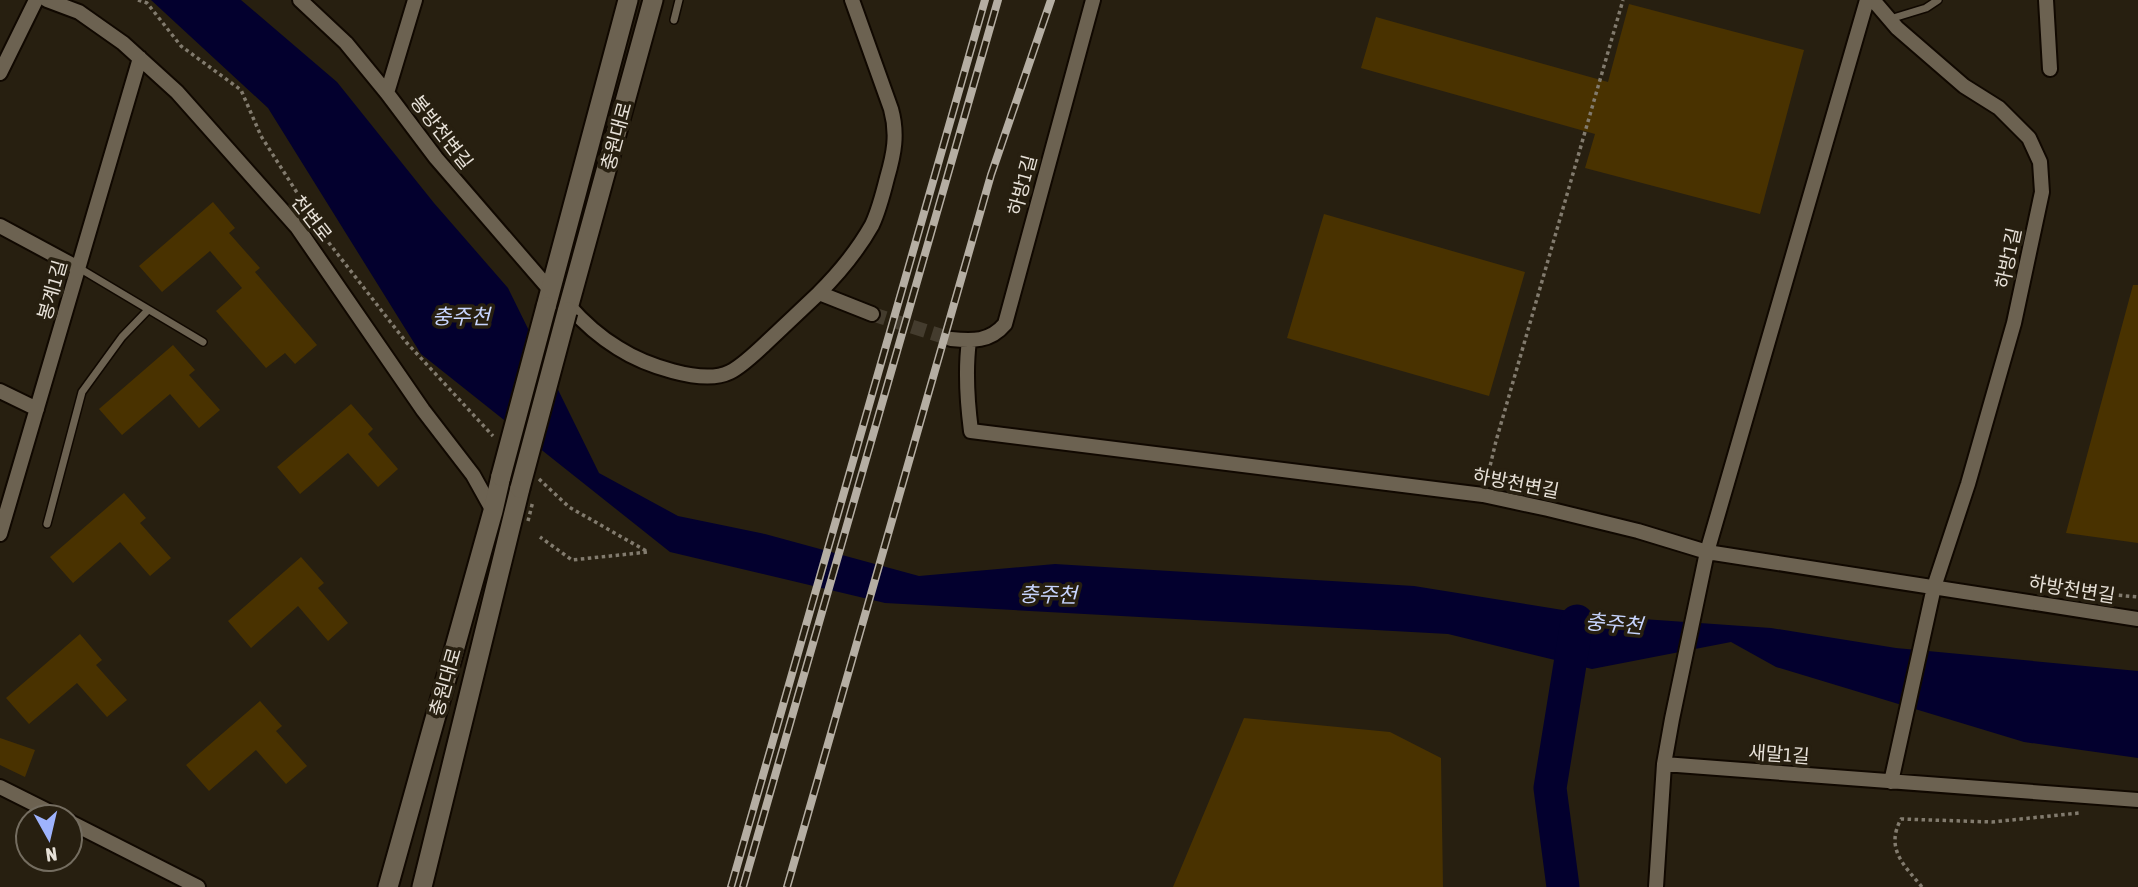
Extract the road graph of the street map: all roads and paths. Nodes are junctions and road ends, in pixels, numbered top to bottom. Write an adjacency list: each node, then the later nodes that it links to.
1 (36, 0): 20 (street)
2 (47, 0): 18 (street, 천변로)
3 (138, 0): 34 (path)
4 (300, 0): 21 (street, 봉방천변길)
5 (415, 0): 21 (street)
6 (628, 0): 25 (street, 충원대로)
7 (653, 0): 26 (street, 충원대로)
8 (679, 0): 16 (lane)
9 (852, 0): 24 (street)
10 (1093, 0): 30 (street, 하방1길)
11 (1623, 0): 36 (path)
12 (1867, 0): 41 (street)
13 (1873, 0): 17 (street, 하방1길)
14 (1938, 0): 17 (lane)
15 (2046, 0): 19 (street)
16 (674, 20)
17 (1890, 20): 42 (street, 하방1길)
18 (140, 58): 23 (street, 봉계1길); 37 (street, 천변로)
19 (2050, 68)
20 (0, 73)
21 (387, 93): 25 (street, 봉방천변길)
22 (0, 226): 23 (street)
23 (78, 268): 27 (lane); 33 (street, 봉계1길)
24 (819, 293): 26 (street); 28 (street)
25 (549, 299): 37 (street, 충원대로, bridge)
26 (568, 309): 53 (street, 충원대로, bridge)
27 (148, 310): 31 (lane); 38 (lane)
28 (872, 314)
29 (951, 339): 30 (street, 하방1길)
30 (969, 341): 36 (street, 하방천변길)
31 (203, 342)
32 (0, 391): 33 (street)
33 (37, 409): 39 (street, 봉계1길)
34 (499, 441)
35 (539, 479): 40 (path)
36 (1483, 495): 41 (street, 하방천변길)
37 (493, 511): 52 (street, 충원대로)
38 (47, 524)
39 (1, 528)
40 (540, 537)
41 (1707, 552): 42 (street, 하방천변길); 44 (street)
42 (1934, 587): 43 (street, 하방천변길); 45 (street, 하방1길)
43 (2138, 619)
44 (1664, 764): 45 (street, 새말1길); 54 (street)
45 (1891, 782): 47 (street, 새말1길)
46 (0, 787): 48 (street)
47 (2138, 800)
48 (32, 803)
49 (2090, 812): 55 (path)
50 (84, 829): 51 (street)
51 (198, 887)
52 (388, 887)
53 (422, 887)
54 (1657, 887)
55 (1922, 887)

